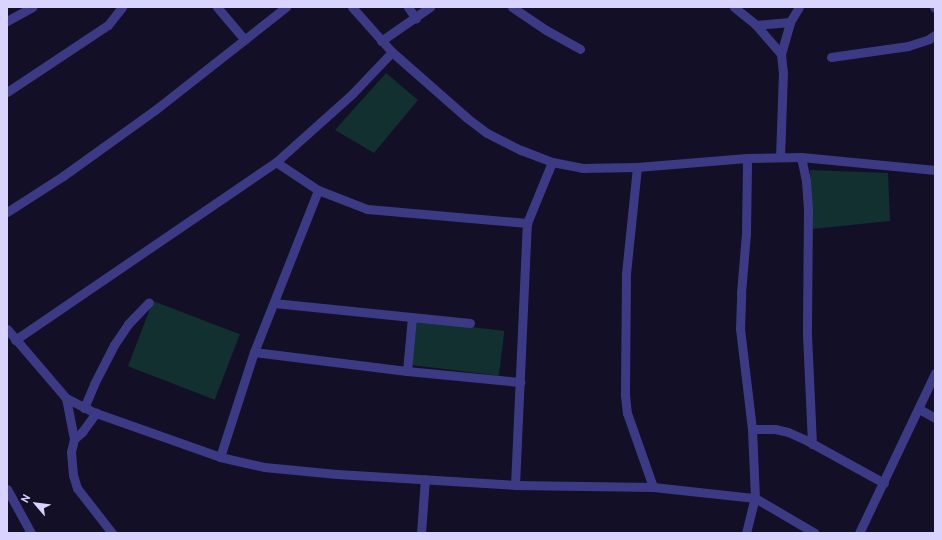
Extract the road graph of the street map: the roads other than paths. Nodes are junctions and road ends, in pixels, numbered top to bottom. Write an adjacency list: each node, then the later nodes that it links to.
1 (32, 7): 12 (street)
2 (122, 7): 22 (street)
3 (217, 7): 16 (street)
4 (286, 7): 16 (street)
5 (352, 7): 17 (street)
6 (408, 7): 11 (street)
7 (430, 7): 11 (street)
8 (512, 7): 18 (street)
9 (734, 7): 14 (street)
10 (799, 7): 13 (street)
11 (416, 19): 17 (street)
12 (7, 21)
13 (790, 22): 14 (street); 20 (street)
14 (756, 25): 20 (street)
15 (935, 35): 21 (street)
16 (245, 40): 31 (street)
17 (381, 42): 19 (street)
18 (580, 49)
19 (392, 52): 26 (street); 27 (street)
20 (781, 54): 23 (street)
21 (831, 57)
22 (7, 92)
23 (780, 157): 24 (street); 25 (street)
24 (747, 158): 28 (street); 48 (street)
25 (801, 158): 29 (street); 50 (street)
26 (276, 162): 30 (street); 38 (street)
27 (552, 162): 28 (street); 32 (street)
28 (637, 167): 55 (street)
29 (935, 170)
30 (318, 190): 32 (street); 34 (street)
31 (7, 212)
32 (528, 223): 42 (street)
33 (149, 302): 44 (street)
34 (274, 303): 35 (street); 39 (street)
35 (412, 317): 36 (street); 40 (street)
36 (470, 323)
37 (7, 329): 38 (street)
38 (15, 340): 43 (street)
39 (254, 352): 40 (street); 51 (street)
40 (407, 371): 42 (street)
41 (935, 372): 45 (street)
42 (520, 382): 54 (street)
43 (66, 398): 44 (street); 49 (street)
44 (84, 408): 46 (street)
45 (919, 409): 47 (street); 53 (street)
46 (96, 414): 49 (street); 51 (street)
47 (935, 418)
48 (752, 429): 50 (street); 57 (street)
49 (74, 439): 59 (street)
50 (812, 444): 53 (street)
51 (220, 457): 52 (street)
52 (425, 479): 54 (street); 60 (street)
53 (884, 483): 63 (street)
54 (515, 485): 55 (street)
55 (652, 486): 57 (street)
56 (7, 491): 58 (street)
57 (755, 498): 61 (street); 62 (street)
58 (32, 533)
59 (112, 533)
60 (421, 533)
61 (746, 533)
62 (815, 533)
63 (859, 533)

